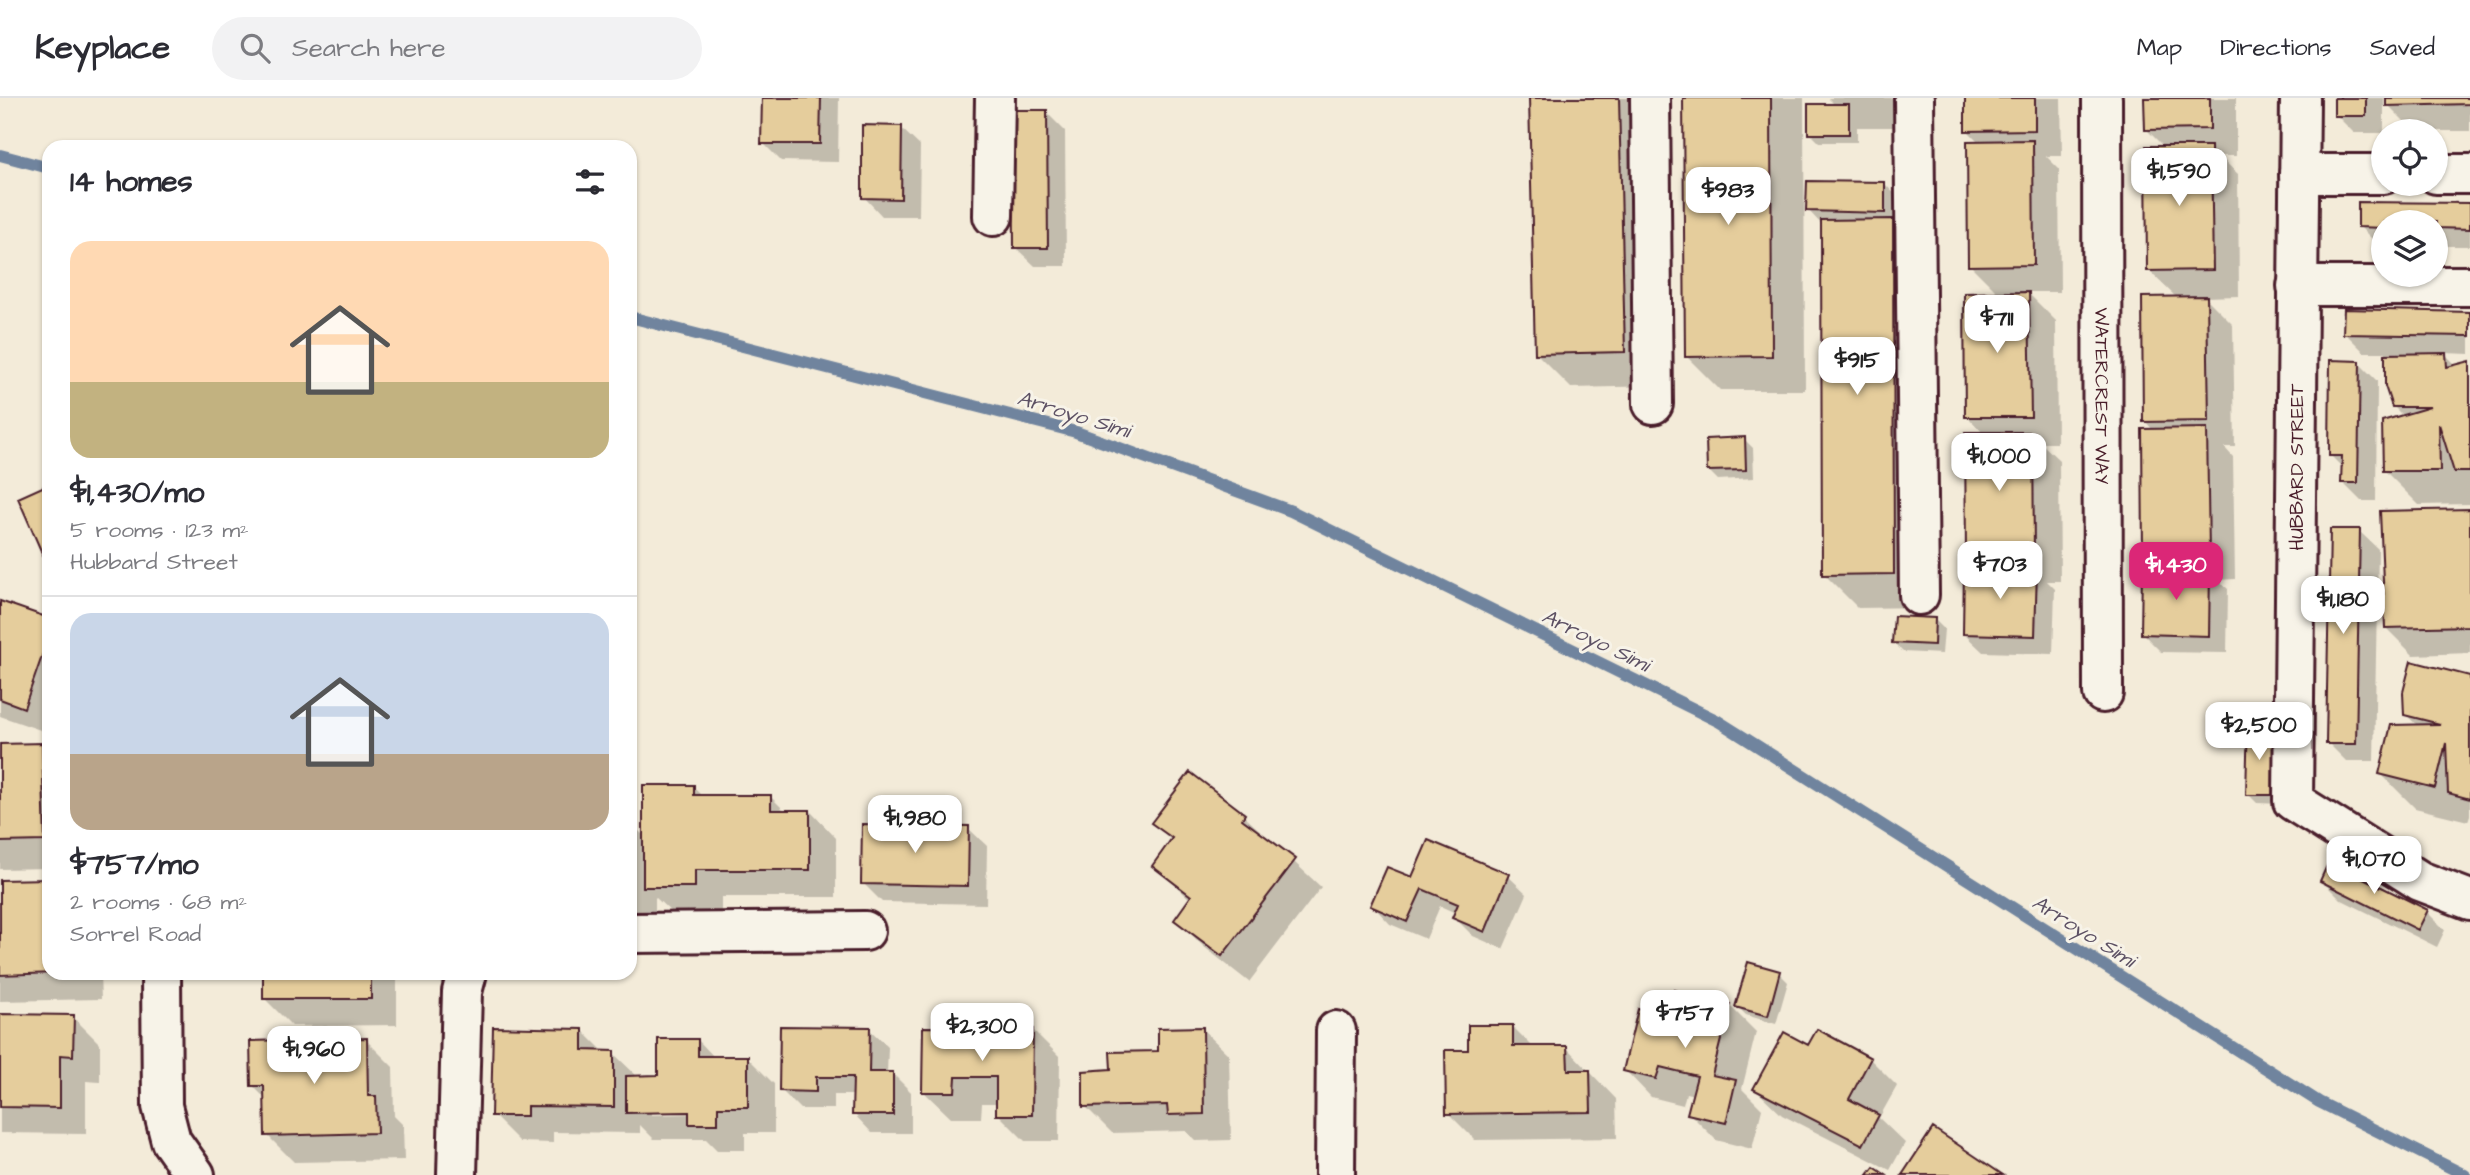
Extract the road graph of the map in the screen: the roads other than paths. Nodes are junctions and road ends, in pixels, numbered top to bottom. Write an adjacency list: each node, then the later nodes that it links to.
1 (995, 98): 10 (street)
2 (1650, 98): 13 (street)
3 (1914, 98): 14 (street)
4 (2102, 98): 15 (street, WATERCREST WAY)
5 (2300, 98): 6 (street, HUBBARD STREET)
6 (2299, 174): 7 (street); 11 (street, HUBBARD STREET)
7 (2371, 174)
8 (2448, 174): 9 (street)
9 (2470, 174)
10 (993, 216)
11 (2297, 286): 12 (street); 16 (street, HUBBARD STREET)
12 (2470, 286)
13 (1653, 404)
14 (1919, 595)
15 (2103, 692)
16 (2470, 900)
17 (865, 931): 18 (street)
18 (637, 933)
19 (161, 980): 22 (street)
20 (465, 980): 23 (street)
21 (1336, 1031): 24 (street)
22 (195, 1175)
23 (457, 1175)
24 (1335, 1175)

